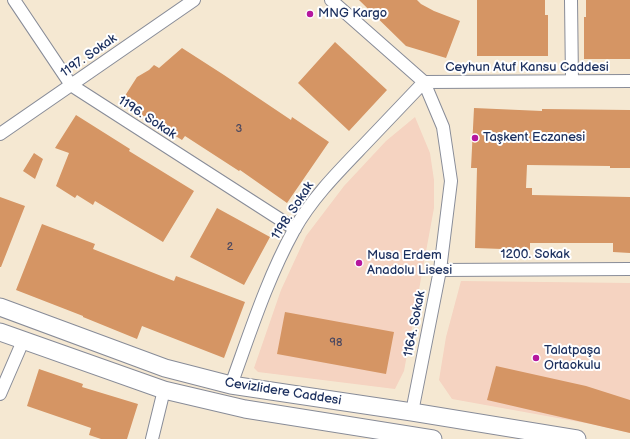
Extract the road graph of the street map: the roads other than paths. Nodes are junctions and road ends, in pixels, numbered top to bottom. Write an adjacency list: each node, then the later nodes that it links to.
1 (14, 0): 8 (street, 1196. Sokak)
2 (194, 0): 8 (street, 1197. Sokak)
3 (331, 0): 6 (street, 1164. Sokak)
4 (571, 0): 7 (street)
5 (630, 81): 7 (street, Ceyhun Atuf Kansu Caddesi)
6 (424, 82): 7 (street, Ceyhun Atuf Kansu Caddesi); 10 (street, 1198. Sokak); 12 (street, 1164. Sokak)
7 (572, 82)
8 (72, 85): 9 (street, 1197. Sokak); 10 (street, 1196. Sokak)
9 (0, 134)
10 (295, 229): 16 (street, 1198. Sokak)
11 (630, 269): 12 (street, 1200. Sokak)
12 (440, 270): 19 (street, 1164. Sokak)
13 (0, 307): 16 (main road, Cevizlidere Caddesi)
14 (0, 332): 15 (main road, Cevizlidere Caddesi)
15 (23, 341): 17 (main road, Cevizlidere Caddesi); 18 (street)
16 (232, 385): 19 (main road, Cevizlidere Caddesi)
17 (164, 390): 20 (street); 21 (main road, Cevizlidere Caddesi)
18 (0, 394)
19 (412, 412): 22 (main road, Cevizlidere Caddesi)
20 (152, 439)
21 (433, 439)
22 (577, 439)

